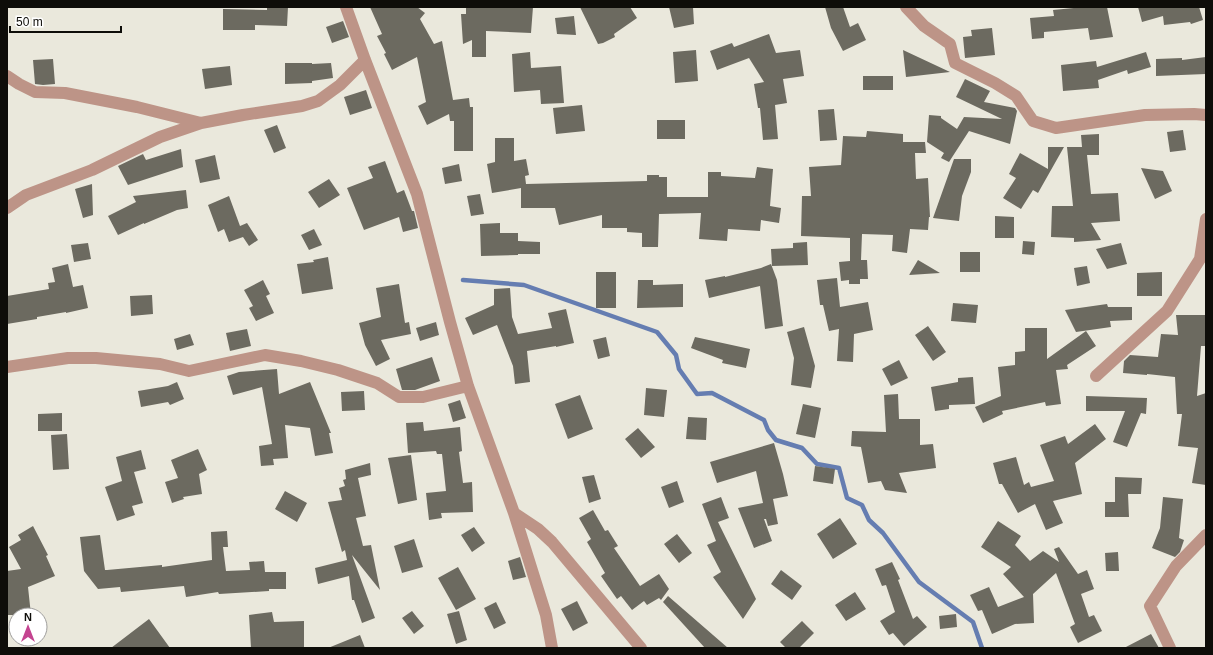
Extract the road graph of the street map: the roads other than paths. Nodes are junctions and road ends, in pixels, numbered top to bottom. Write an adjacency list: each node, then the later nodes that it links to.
1 (346, 7): 3 (street)
2 (906, 7): 5 (street)
3 (365, 60): 6 (street); 11 (street)
4 (7, 76): 6 (street)
5 (1206, 115)
6 (201, 123): 7 (street)
7 (7, 208)
8 (1206, 219): 10 (street)
9 (7, 367): 11 (street)
10 (1096, 376)
11 (468, 386): 12 (street)
12 (514, 513): 14 (street); 15 (street)
13 (1206, 535): 16 (street)
14 (552, 648)
15 (641, 648)
16 (1170, 648)

